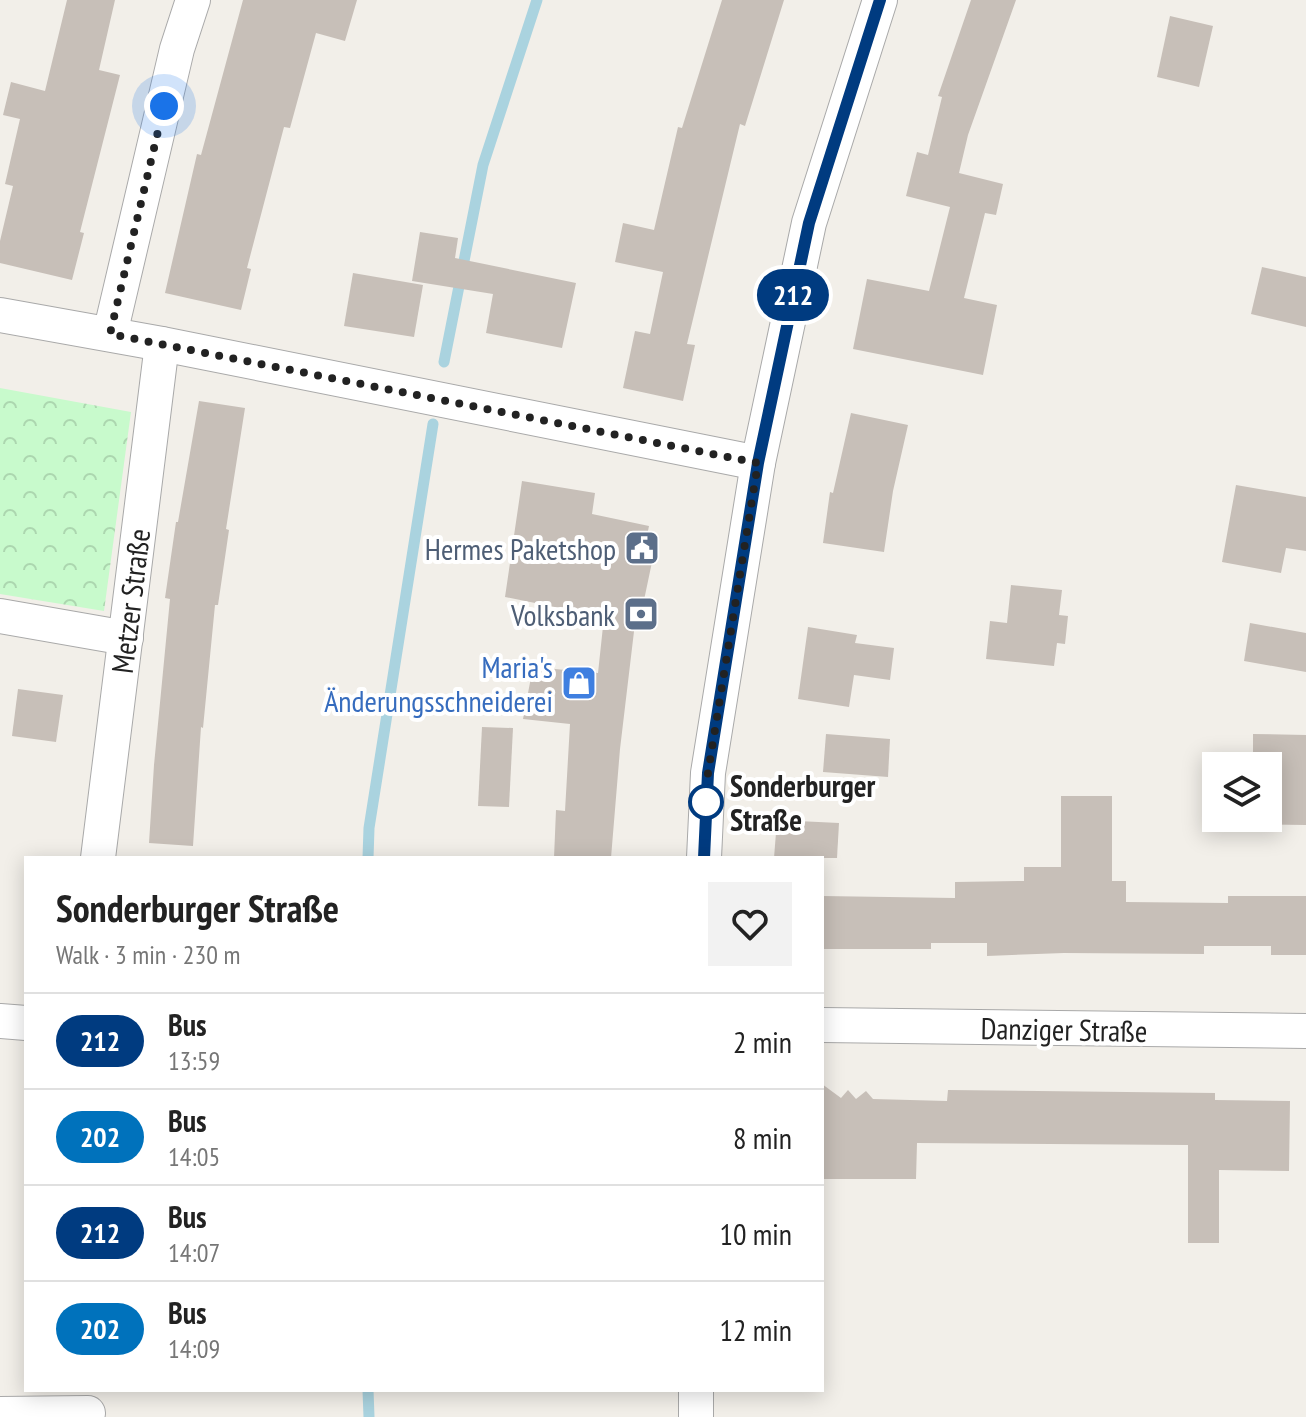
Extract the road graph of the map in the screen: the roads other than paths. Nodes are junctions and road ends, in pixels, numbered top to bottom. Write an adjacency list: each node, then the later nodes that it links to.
1 (193, 0): 4 (street)
2 (880, 0): 6 (street)
3 (0, 315): 4 (street)
4 (110, 334): 5 (street)
5 (162, 344): 6 (street); 8 (street, Metzer Straße)
6 (758, 463): 10 (street)
7 (0, 616): 8 (street)
8 (126, 638): 9 (street, Metzer Straße)
9 (98, 856)
10 (704, 856)
11 (0, 1021): 12 (street)
12 (24, 1023)
13 (824, 1025): 14 (street, Danziger Straße)
14 (1306, 1031)
15 (696, 1392): 18 (street)
16 (88, 1407): 17 (street)
17 (0, 1414)
18 (696, 1417)

